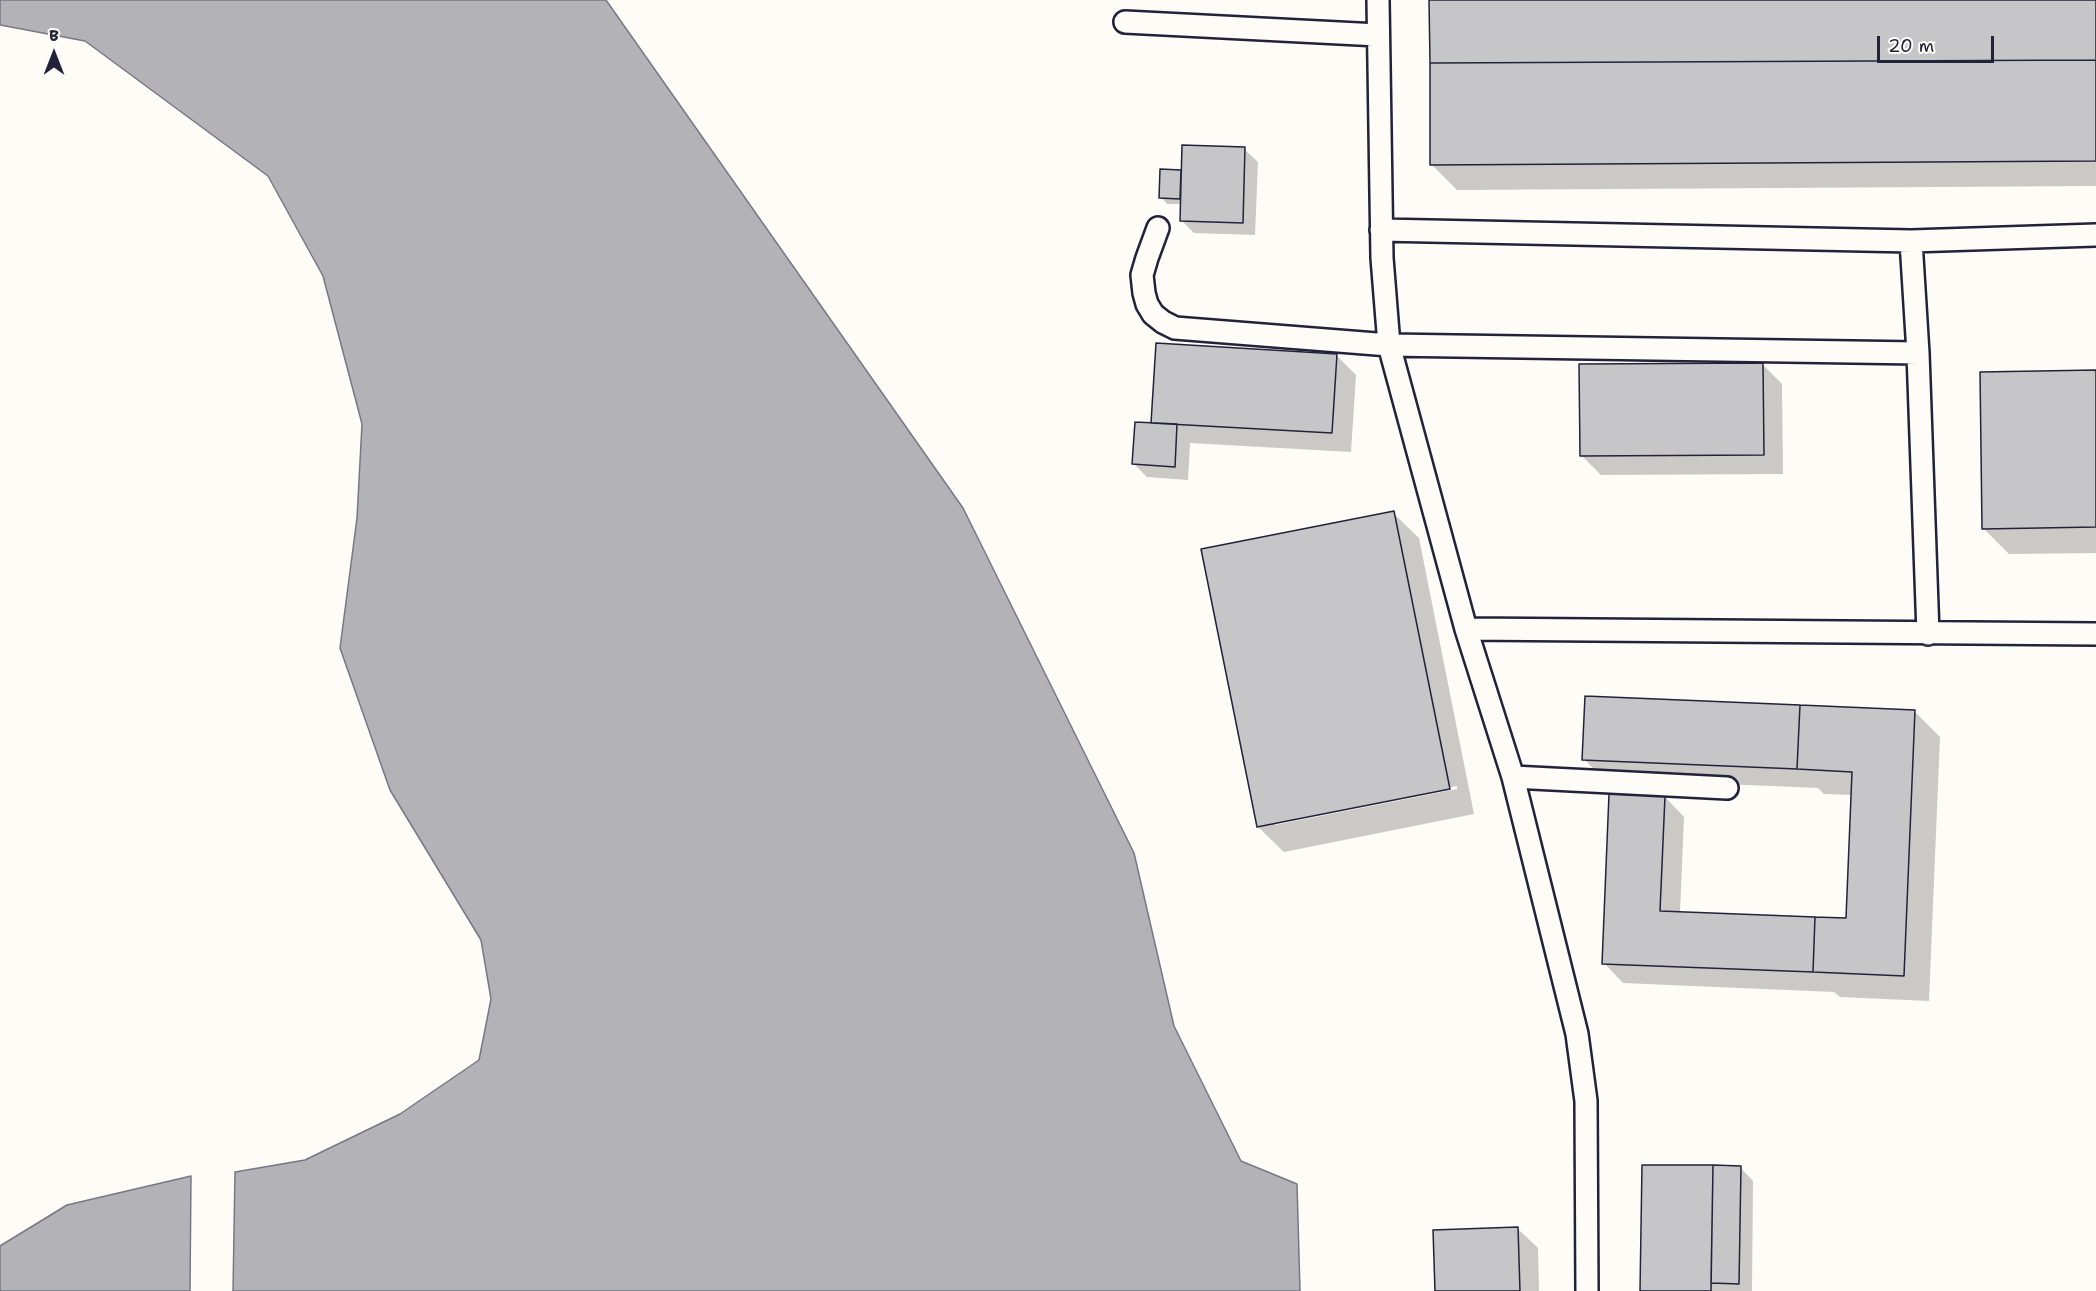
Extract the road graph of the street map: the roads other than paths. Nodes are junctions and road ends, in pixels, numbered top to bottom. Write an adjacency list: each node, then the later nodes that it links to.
1 (1377, 0): 3 (lane)
2 (1125, 22): 3 (lane)
3 (1378, 35): 5 (lane)
4 (1158, 228): 8 (lane)
5 (1381, 230): 7 (lane); 8 (lane)
6 (2096, 235): 7 (lane)
7 (1911, 241): 9 (lane)
8 (1389, 345): 9 (lane); 10 (lane)
9 (1918, 353): 11 (lane)
10 (1466, 629): 11 (lane); 13 (lane)
11 (1928, 634): 12 (lane)
12 (2096, 634)
13 (1513, 777): 14 (lane); 15 (lane)
14 (1727, 788)
15 (1587, 1291)

